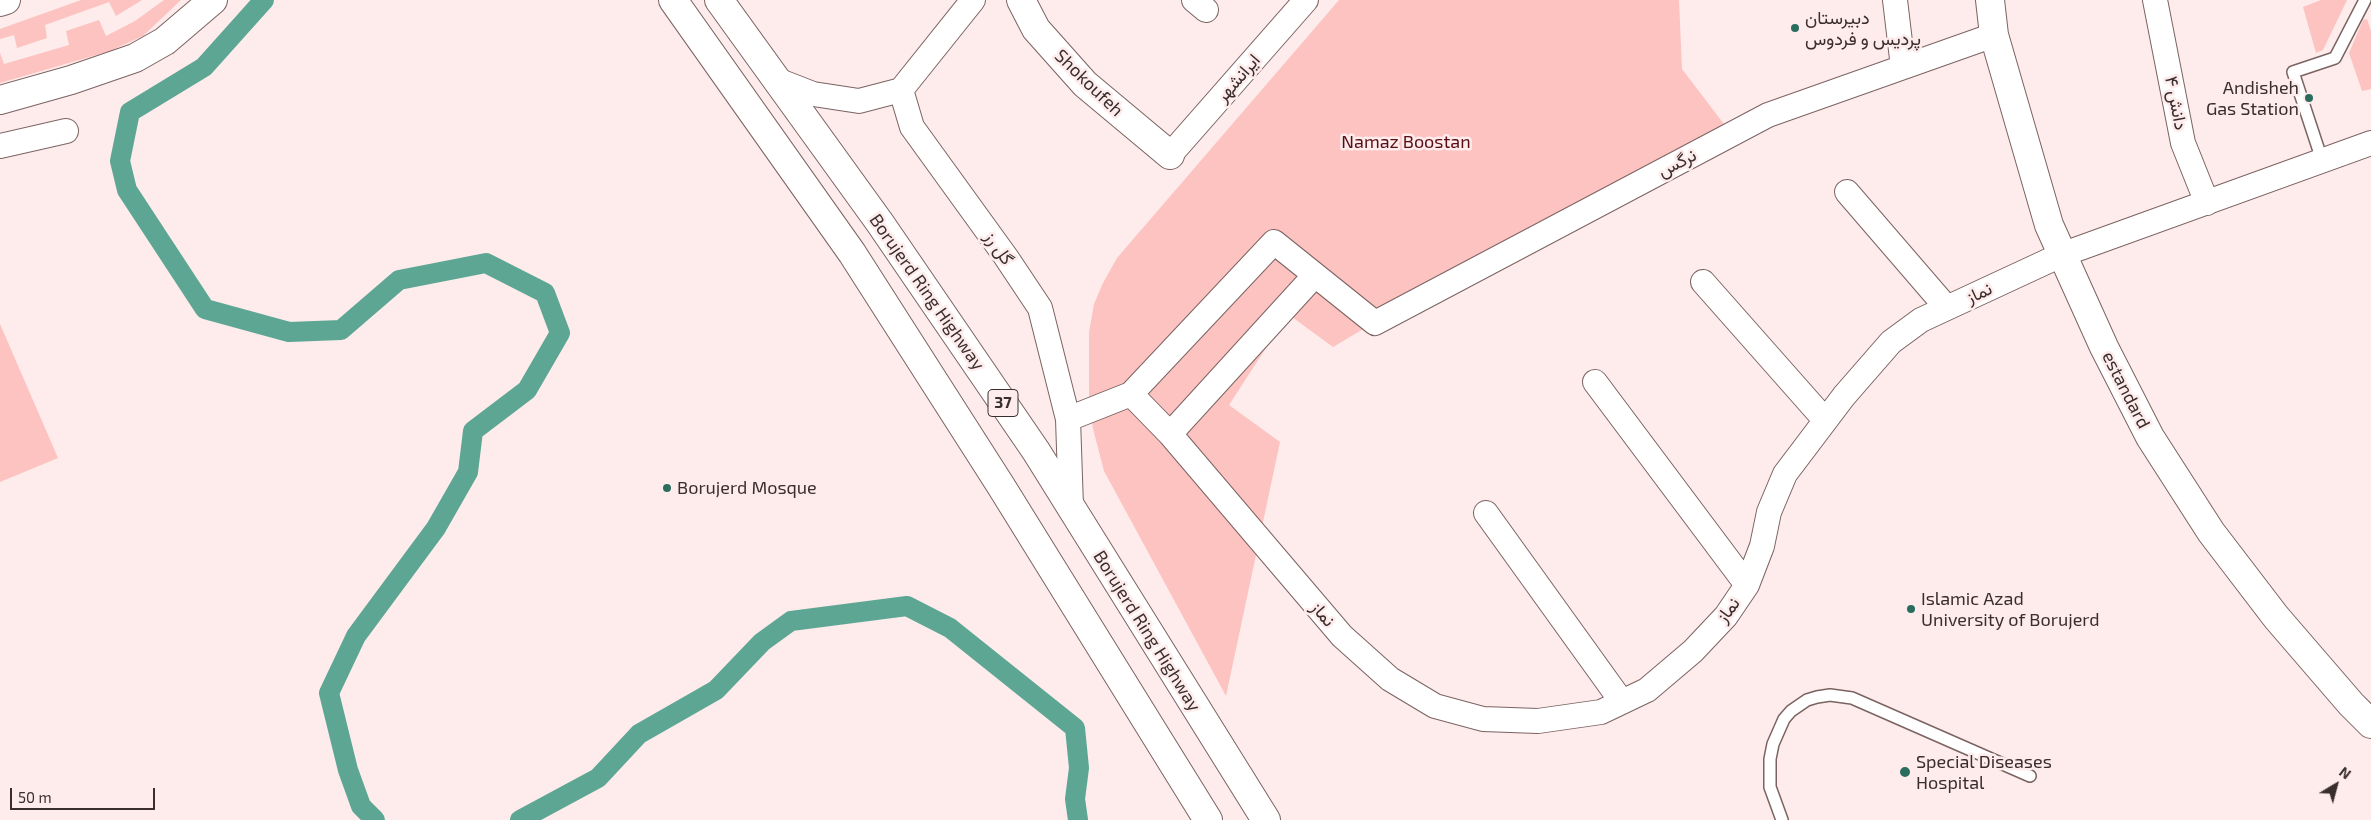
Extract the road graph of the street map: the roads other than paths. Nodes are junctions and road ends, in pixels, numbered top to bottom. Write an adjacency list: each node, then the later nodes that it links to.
1 (6, 0): 12 (main road)
2 (213, 0): 17 (main road)
3 (673, 0): 40 (main road)
4 (719, 0): 15 (main road, Borujerd Ring Highway / 37)
5 (973, 0): 16 (street)
6 (1021, 0): 21 (main road, Shokoufeh)
7 (1306, 0): 21 (street, ایرانشهر)
8 (1895, 0): 14 (street)
9 (1990, 0): 13 (main road, estandard)
10 (2156, 0): 24 (street, دانش ۴)
11 (2365, 0): 22 (lane)
12 (0, 2)
13 (1994, 35): 14 (street, نرگس); 25 (main road, estandard)
14 (1903, 68): 26 (street, نرگس)
15 (778, 80): 16 (street); 34 (main road, Borujerd Ring Highway / 37)
16 (901, 90): 31 (street, گل رز)
17 (0, 100)
18 (66, 131): 20 (street)
19 (2371, 143): 22 (street, نماز)
20 (0, 146)
21 (1170, 155)
22 (2322, 160): 24 (street, نماز)
23 (1847, 192): 28 (street)
24 (2207, 203): 25 (street, نماز)
25 (2061, 255): 28 (street, نماز); 38 (main road, estandard)
26 (1315, 275): 30 (street); 33 (street)
27 (1703, 282): 32 (street)
28 (1947, 308): 32 (street, نماز)
29 (1595, 382): 36 (street)
30 (1131, 394): 31 (street); 33 (street, نماز)
31 (1068, 419): 34 (street, گل رز)
32 (1826, 420): 36 (street, نماز)
33 (1170, 434): 37 (street, نماز)
34 (1071, 507): 41 (main road, Borujerd Ring Highway / 37)
35 (1486, 513): 37 (street)
36 (1747, 585): 37 (street, نماز)
37 (1622, 702)
38 (2371, 724)
39 (2030, 776): 42 (lane)
40 (1208, 820)
41 (1266, 820)
42 (1782, 820)

